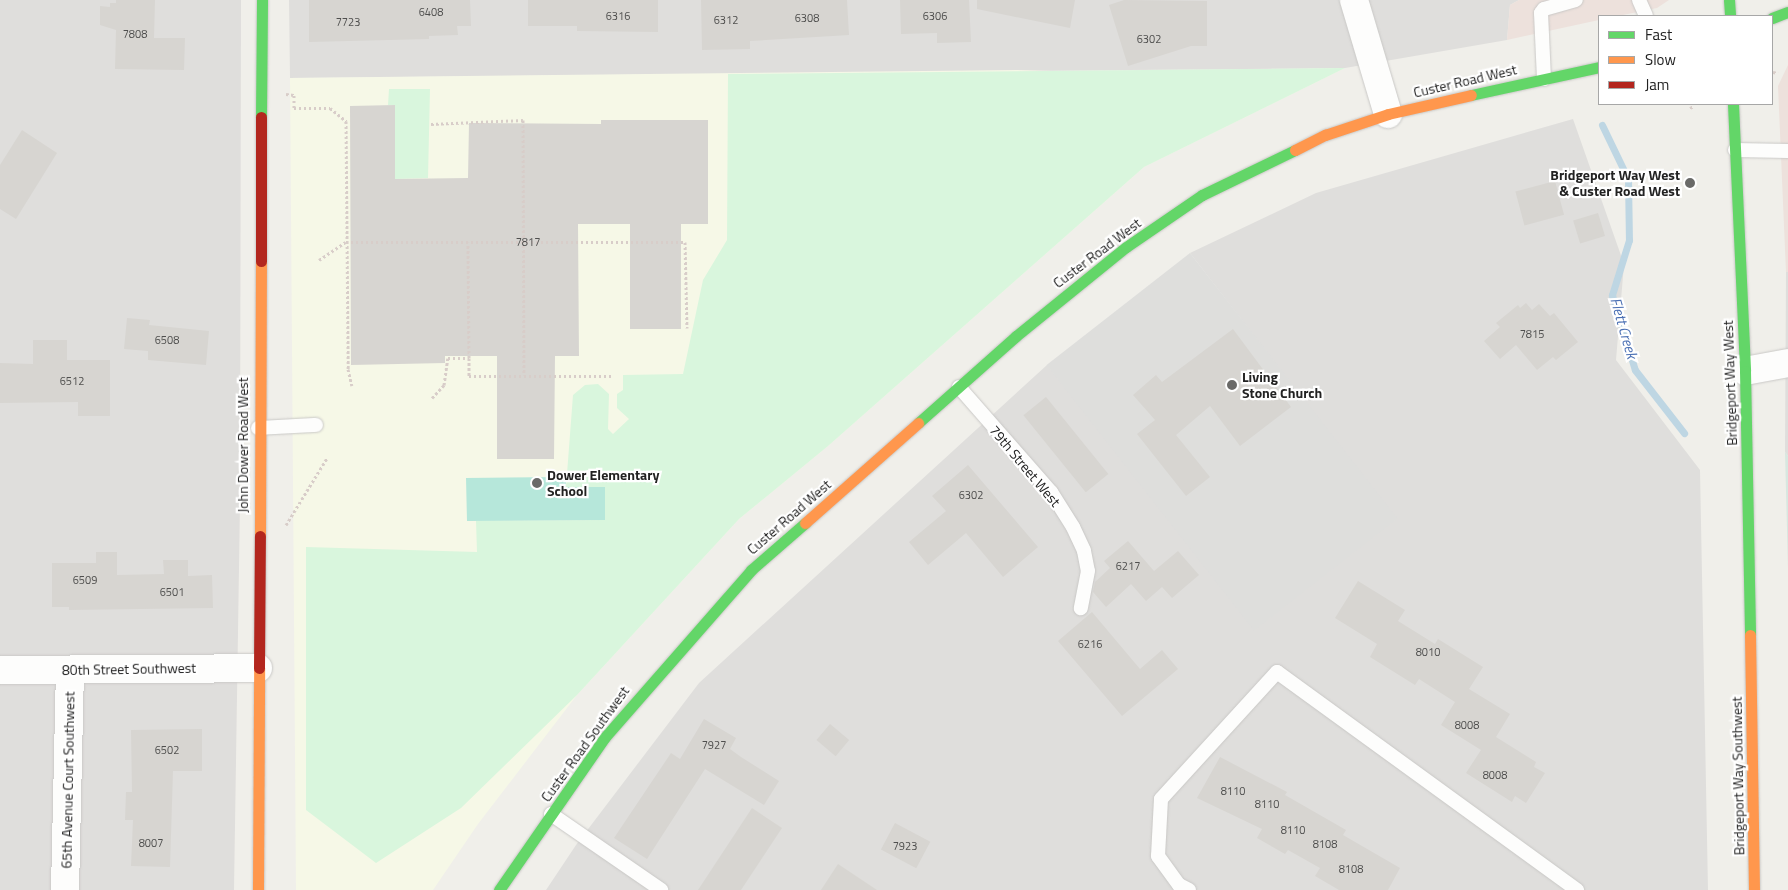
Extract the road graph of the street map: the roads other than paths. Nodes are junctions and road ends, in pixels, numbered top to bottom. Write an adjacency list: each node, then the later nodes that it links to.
1 (262, 0): 20 (main road, John Dower Road West)
2 (1354, 0): 13 (street)
3 (1573, 0): 11 (lane)
4 (1639, 0): 7 (lane)
5 (1729, 0): 8 (main road)
6 (1788, 12): 9 (main road)
7 (1646, 15)
8 (1730, 15)
9 (1773, 18)
10 (1598, 67): 11 (main road, Custer Road West)
11 (1544, 79): 13 (main road, Custer Road West)
12 (1733, 105): 14 (main road, Bridgeport Way West)
13 (1388, 114): 18 (main road, Custer Road West)
14 (1735, 150): 15 (lane); 17 (main road, Bridgeport Way West)
15 (1788, 151)
16 (1788, 362): 17 (street)
17 (1745, 371): 23 (main road, Bridgeport Way West)
18 (959, 387): 21 (lane, 79th Street West); 22 (main road, Custer Road West)
19 (316, 425): 20 (lane)
20 (258, 428): 24 (main road, John Dower Road West)
21 (1081, 608)
22 (704, 622): 27 (main road, Custer Road Southwest)
23 (1752, 662): 34 (main road, Bridgeport Way Southwest)
24 (258, 668): 26 (street, 80th Street Southwest); 29 (main road, John Dower Road West)
25 (0, 670): 26 (street, 80th Street Southwest)
26 (70, 670): 28 (street, 65th Avenue Court Southwest)
27 (551, 814): 30 (main road, Custer Road Southwest); 31 (lane)
28 (65, 890)
29 (258, 890)
30 (499, 890)
31 (661, 890)
32 (1190, 890): 33 (lane)
33 (1577, 890)
34 (1754, 890)

